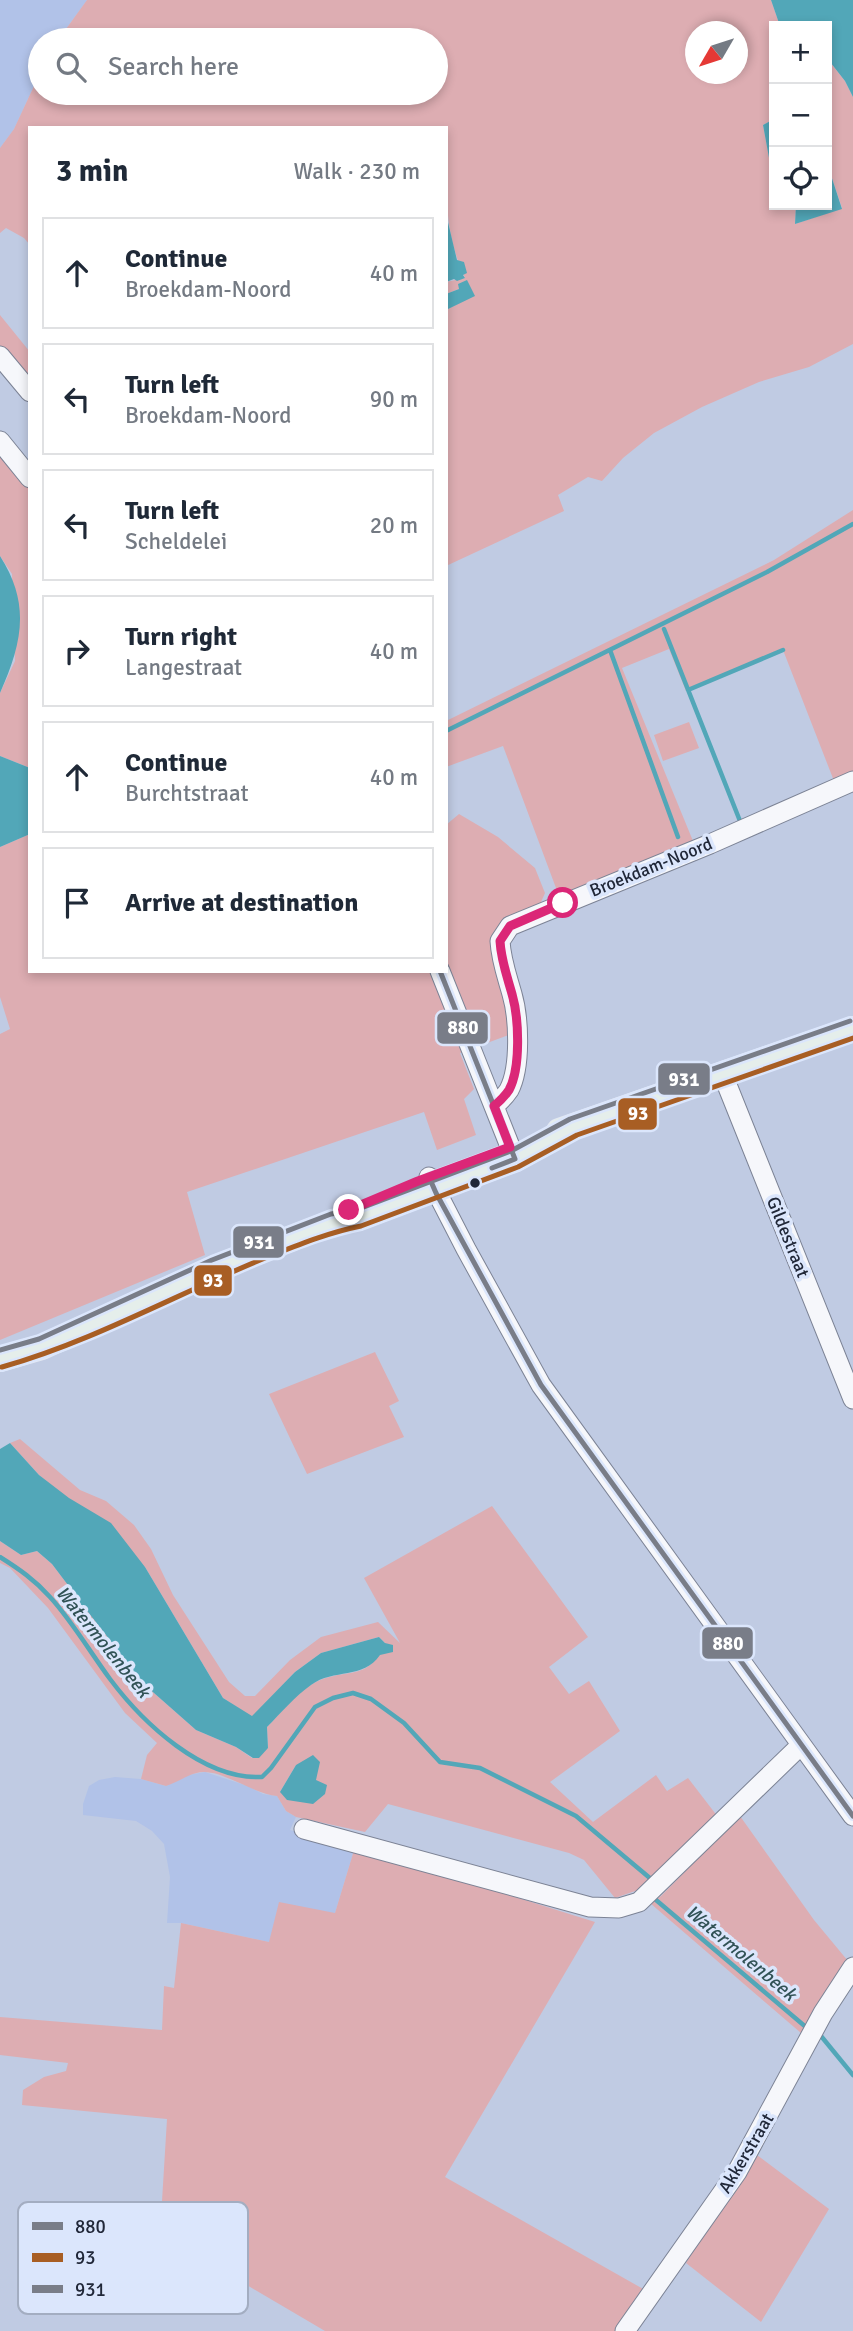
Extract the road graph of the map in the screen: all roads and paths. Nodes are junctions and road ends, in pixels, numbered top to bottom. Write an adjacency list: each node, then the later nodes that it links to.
1 (0, 356): 2 (street)
2 (28, 391)
3 (0, 441): 4 (street)
4 (28, 476)
5 (853, 781): 9 (street, Broekdam-Noord)
6 (441, 973): 9 (street)
7 (853, 1029): 8 (main road)
8 (723, 1075): 10 (main road); 13 (street, Gildestraat)
9 (494, 1106): 10 (street)
10 (513, 1153): 11 (main road)
11 (432, 1183): 12 (main road); 14 (street)
12 (0, 1359)
13 (853, 1399)
14 (800, 1746): 15 (street); 16 (street)
15 (853, 1816)
16 (304, 1829)
17 (853, 1967): 18 (street, Akkerstraat)
18 (625, 2331)

